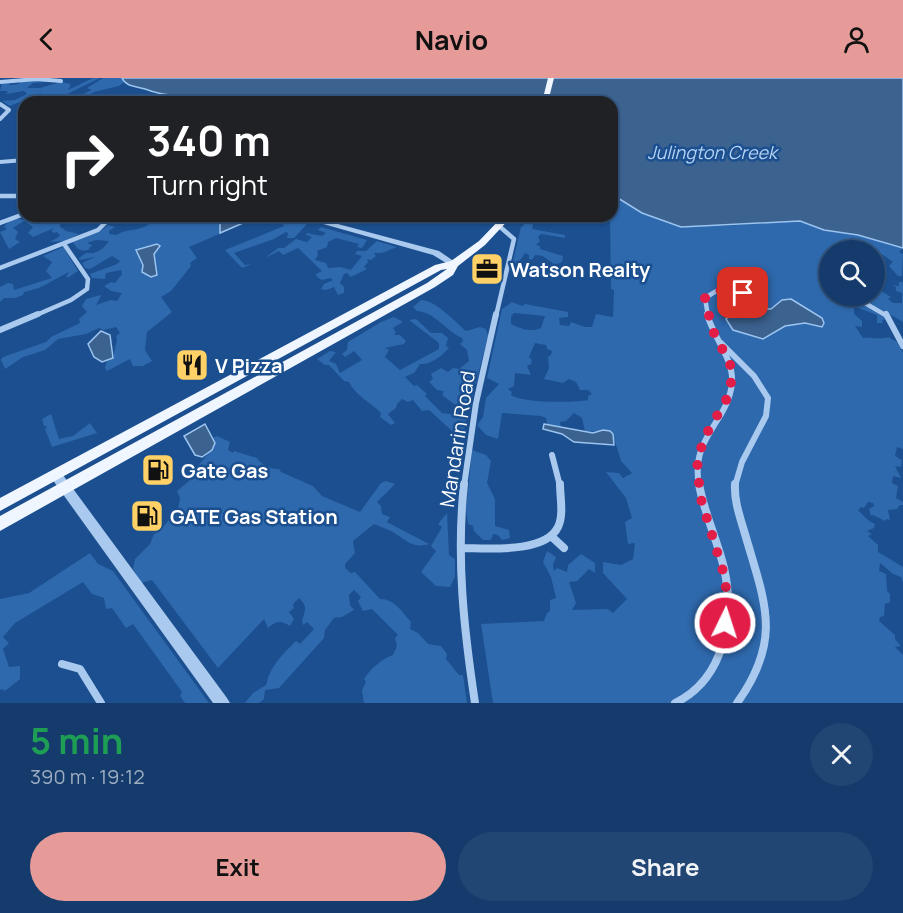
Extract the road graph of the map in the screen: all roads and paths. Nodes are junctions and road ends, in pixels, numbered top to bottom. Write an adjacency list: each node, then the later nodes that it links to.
1 (551, 78): 5 (main road)
2 (558, 78): 6 (main road)
3 (61, 81): 4 (street)
4 (0, 82)
5 (546, 96)
6 (554, 96)
7 (0, 104): 8 (street)
8 (0, 119)
9 (18, 160): 10 (street)
10 (0, 162)
11 (0, 196): 12 (street)
12 (18, 196)
13 (18, 216): 17 (street)
14 (106, 222): 19 (street)
15 (321, 222): 20 (street)
16 (503, 222): 18 (main road)
17 (0, 223)
18 (499, 226): 20 (main road); 37 (street, Mandarin Road)
19 (64, 244): 21 (street); 26 (street)
20 (454, 264): 23 (main road); 25 (main road)
21 (0, 268)
22 (743, 293): 27 (street)
23 (383, 298): 25 (main road); 29 (main road)
24 (871, 306): 28 (street)
25 (393, 307): 30 (main road)
26 (0, 330)
27 (716, 339): 43 (street); 44 (street)
28 (903, 346)
29 (216, 388): 30 (main road); 32 (main road)
30 (225, 400): 33 (main road)
31 (552, 455): 36 (street)
32 (56, 475): 33 (street); 34 (main road)
33 (65, 488): 35 (main road); 41 (street)
34 (0, 505)
35 (0, 524)
36 (551, 536): 37 (street); 38 (street)
37 (461, 548): 42 (street, Mandarin Road)
38 (564, 548)
39 (62, 664): 40 (street)
40 (101, 703)
41 (222, 703)
42 (475, 703)
43 (675, 703)
44 (737, 703)

